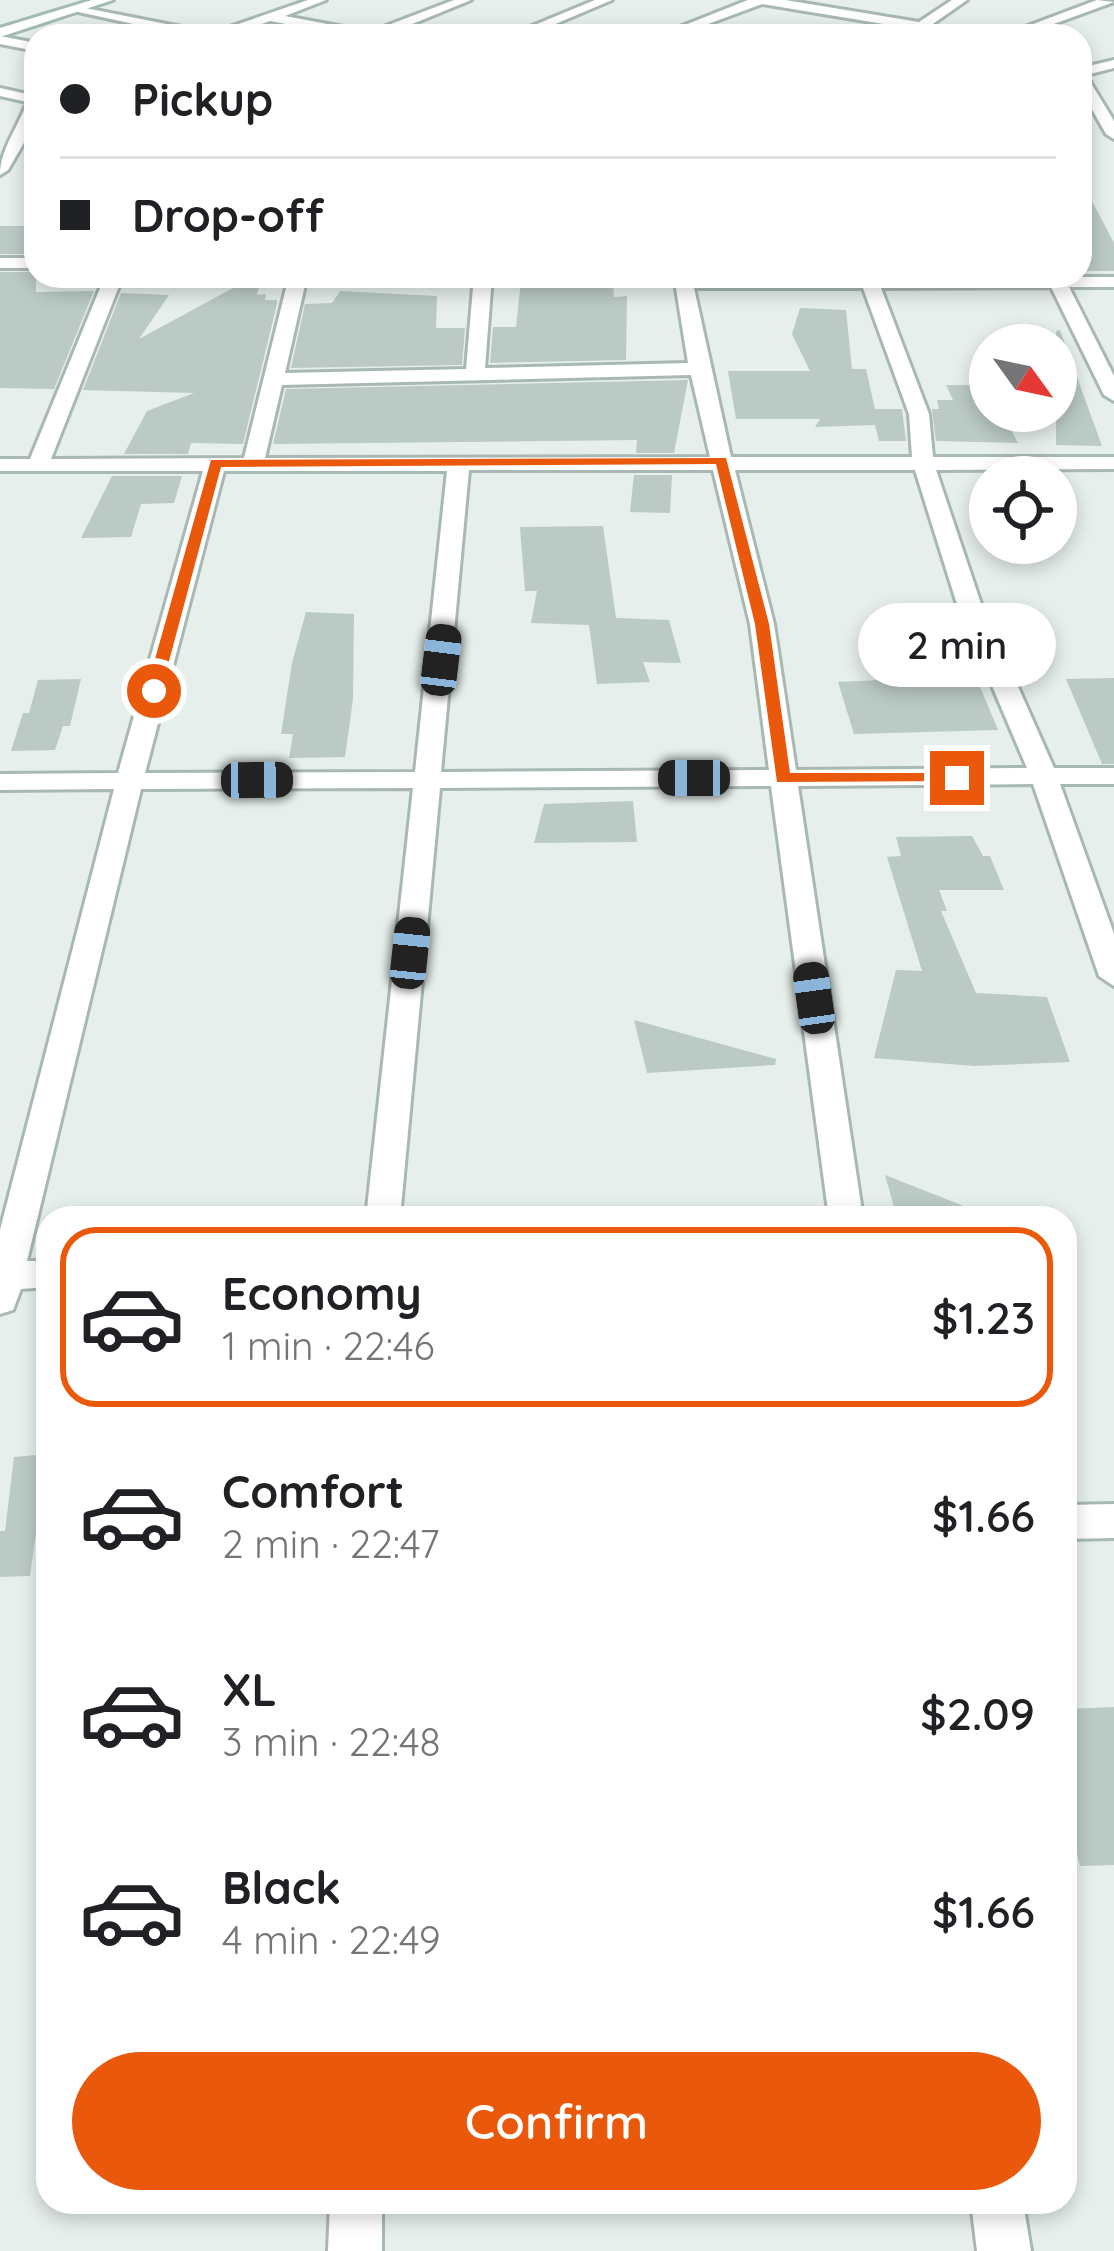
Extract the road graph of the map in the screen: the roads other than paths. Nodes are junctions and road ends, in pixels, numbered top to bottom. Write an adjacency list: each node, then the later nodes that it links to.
1 (106, 0): 10 (street)
2 (254, 0): 9 (street)
3 (320, 0): 9 (street)
4 (465, 0): 16 (street)
5 (606, 0): 17 (street)
6 (761, 0): 18 (street); 19 (street)
7 (961, 0): 20 (street)
8 (1109, 0): 21 (street)
9 (296, 8): 11 (street)
10 (75, 10): 12 (street); 13 (street)
11 (268, 17): 14 (street); 15 (street)
12 (35, 24)
13 (149, 24)
14 (247, 24)
15 (306, 24)
16 (402, 24)
17 (545, 24)
18 (696, 24)
19 (883, 24)
20 (928, 24)
21 (1058, 24)
22 (1092, 95): 24 (street)
23 (24, 124): 25 (street)
24 (1114, 134)
25 (0, 170)
26 (109, 288): 42 (street)
27 (295, 288): 34 (street)
28 (482, 288): 33 (street)
29 (686, 288): 32 (street)
30 (872, 288): 38 (street)
31 (1060, 288): 35 (street)
32 (699, 369): 33 (street); 36 (street)
33 (475, 374): 34 (street)
34 (272, 379): 39 (street)
35 (1114, 395)
36 (721, 460): 37 (street); 38 (street); 47 (street)
37 (459, 461): 39 (street); 45 (street)
38 (923, 461): 41 (street); 46 (street)
39 (254, 462): 40 (street)
40 (216, 463): 42 (street); 49 (street)
41 (1114, 463)
42 (38, 464): 43 (street)
43 (0, 465)
44 (1114, 776): 46 (street)
45 (427, 777): 47 (street); 49 (street); 51 (street)
46 (1044, 777): 47 (street); 50 (street)
47 (783, 778): 52 (street)
48 (0, 782): 49 (street)
49 (129, 782): 54 (street)
50 (1114, 976)
51 (384, 1206)
52 (844, 1206)
53 (36, 1277): 54 (street)
54 (2, 1284)
55 (1114, 1521): 56 (street)
56 (1077, 1522)
57 (356, 2214): 59 (street)
58 (999, 2214): 60 (street)
59 (355, 2251)
60 (1004, 2251)

